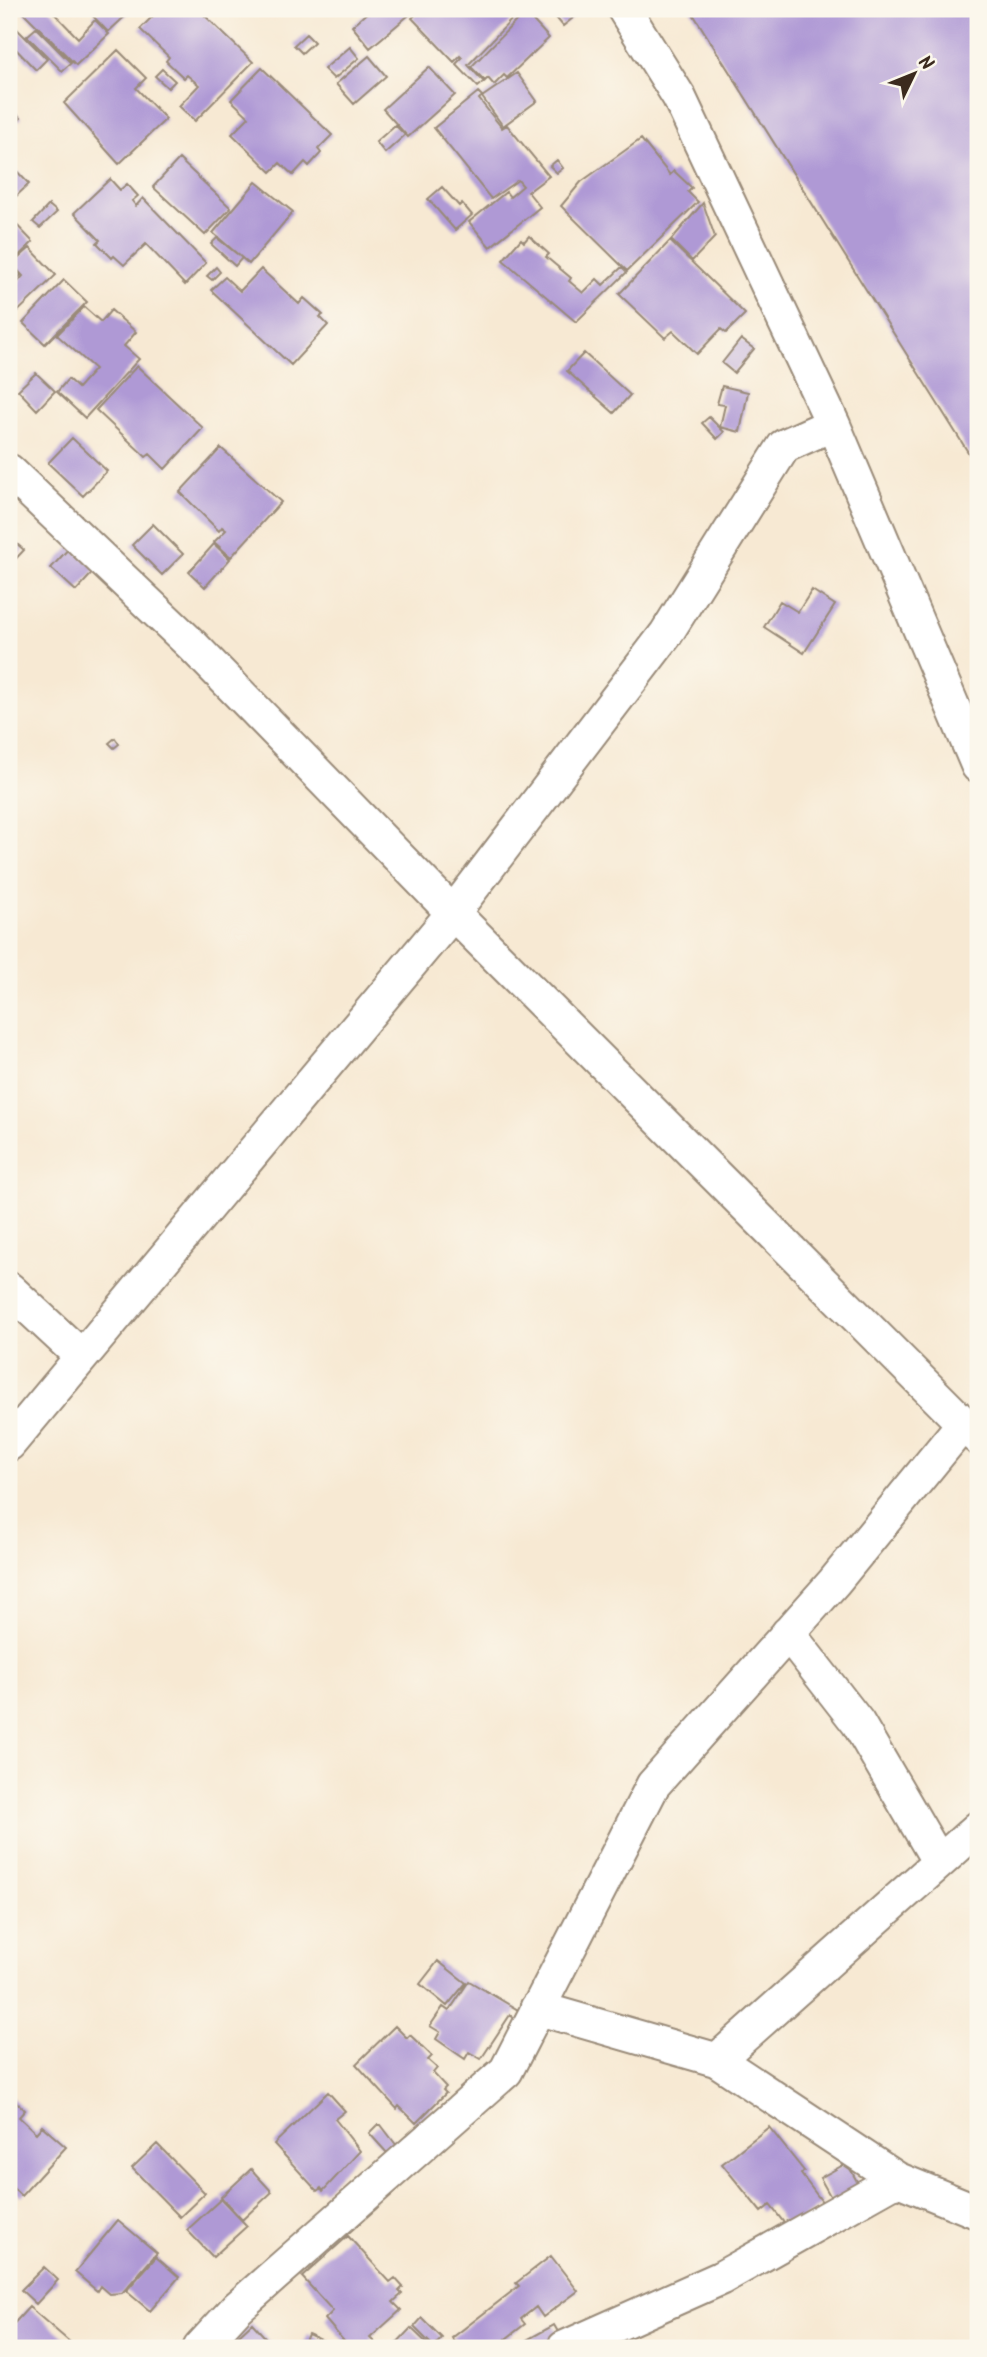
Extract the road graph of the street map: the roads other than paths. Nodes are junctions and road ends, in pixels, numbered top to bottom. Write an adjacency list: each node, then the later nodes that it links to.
1 (624, 9): 2 (street)
2 (833, 424): 4 (street); 5 (street)
3 (9, 471): 5 (street)
4 (978, 766)
5 (453, 913): 7 (street); 8 (street)
6 (9, 1289): 7 (street)
7 (81, 1356): 9 (street)
8 (971, 1431): 10 (street)
9 (9, 1444)
10 (788, 1633): 12 (street); 13 (street)
11 (978, 1828): 12 (street)
12 (939, 1862): 14 (street)
13 (537, 2008): 14 (street); 17 (street)
14 (717, 2060): 15 (street)
15 (897, 2179): 16 (street); 18 (street)
16 (978, 2212)
17 (200, 2348)
18 (564, 2348)

